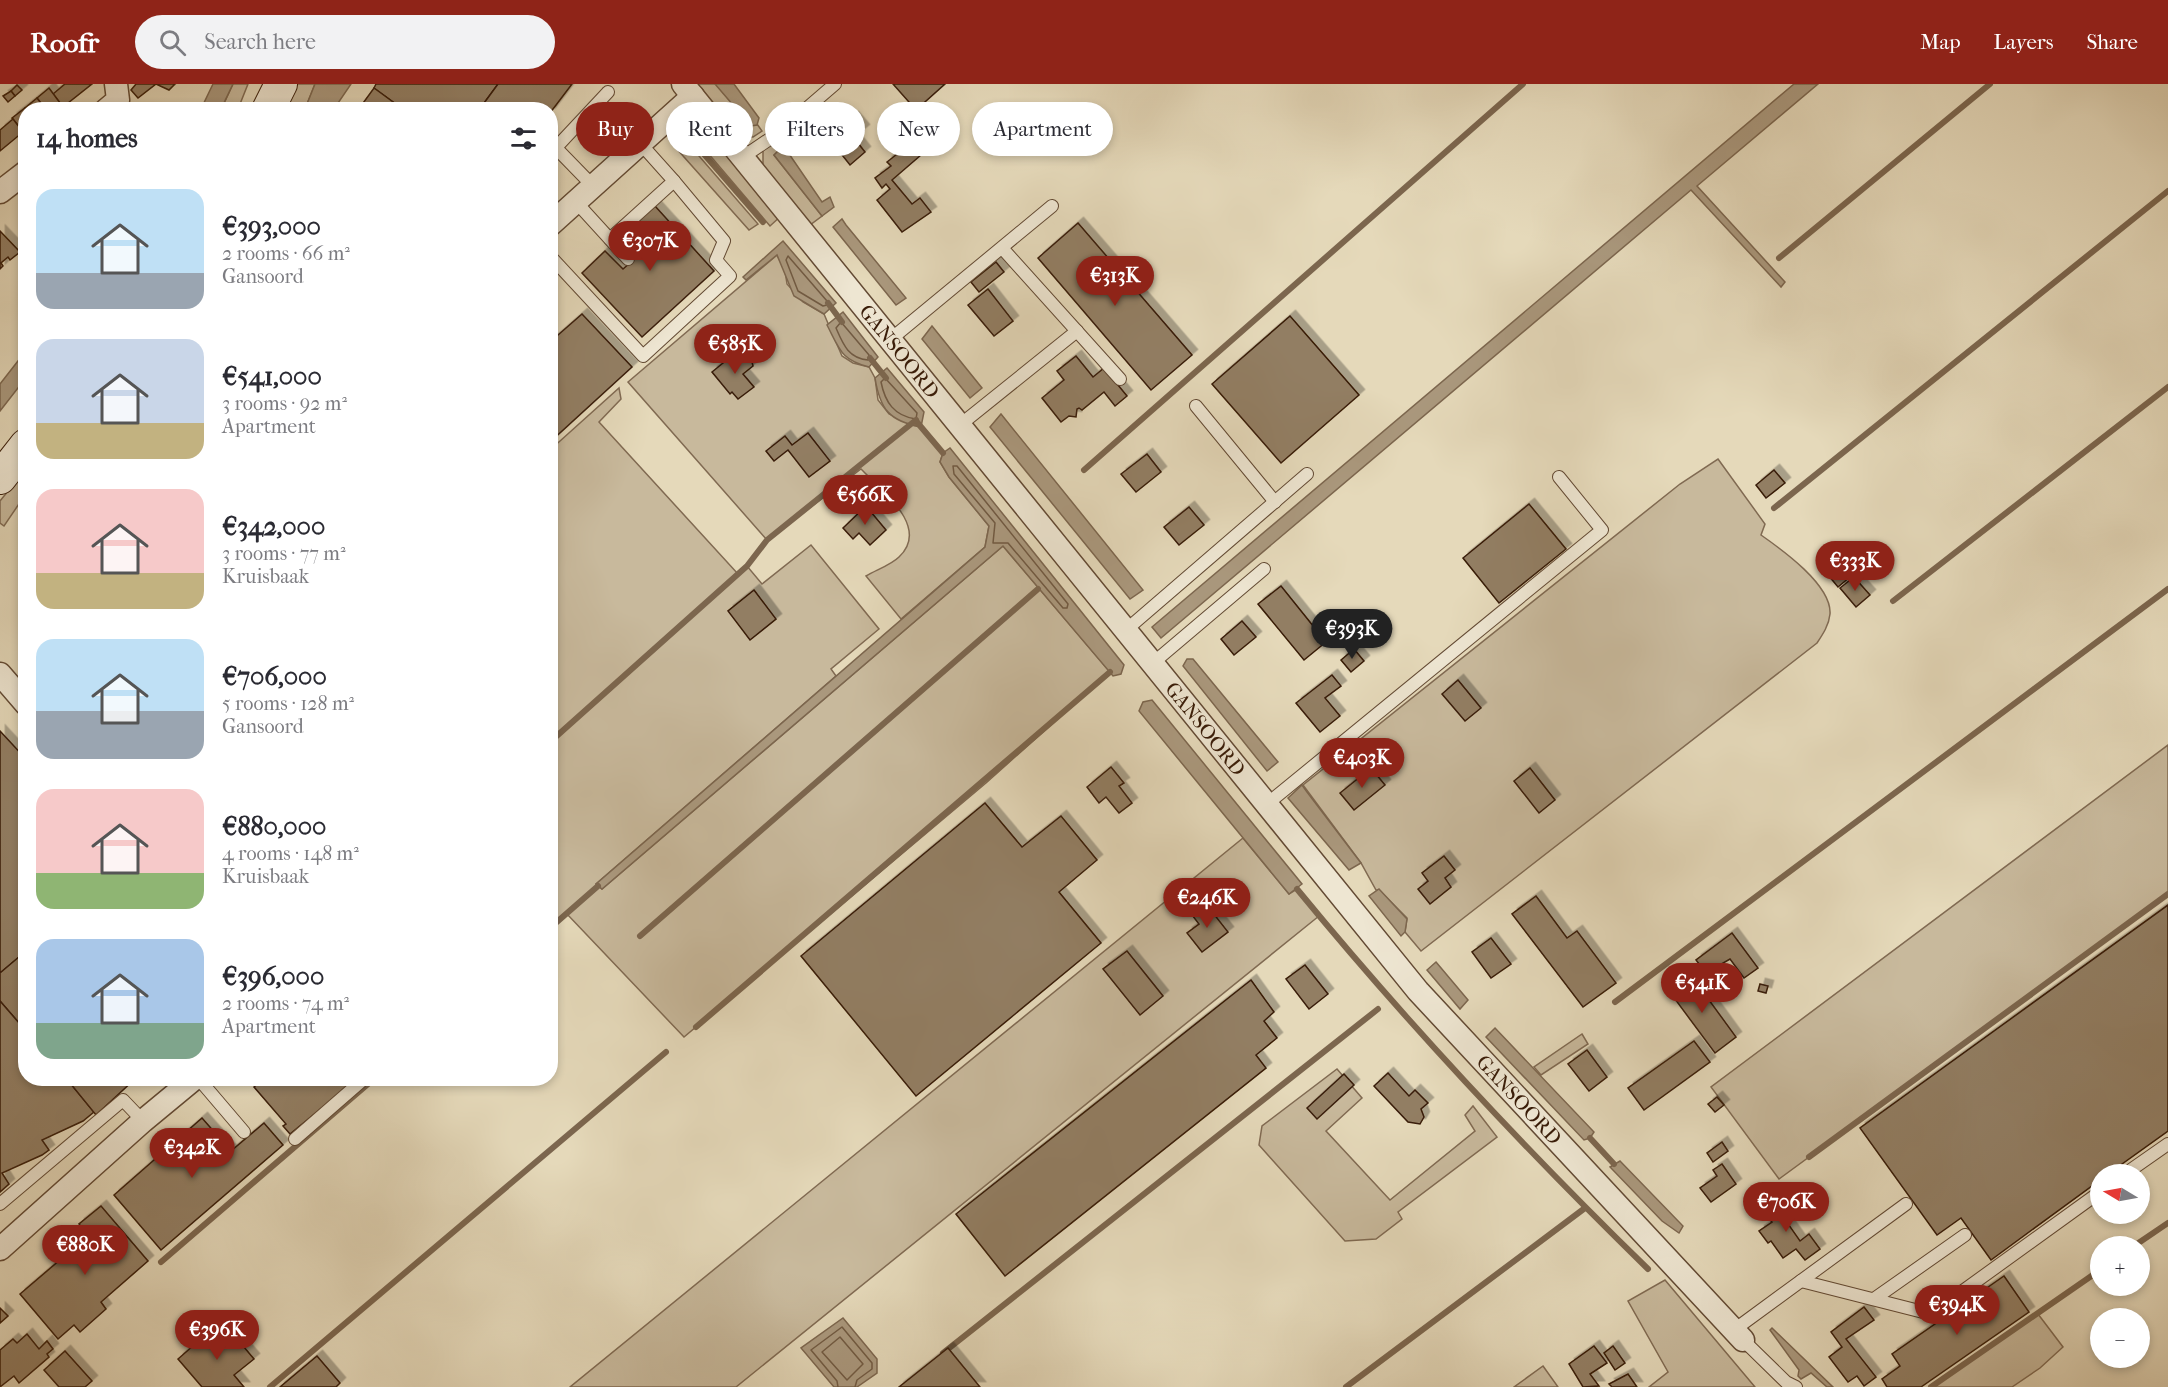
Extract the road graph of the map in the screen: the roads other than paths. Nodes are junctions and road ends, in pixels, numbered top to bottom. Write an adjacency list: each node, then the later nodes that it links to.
1 (116, 84): 6 (street)
2 (281, 84): 7 (main road)
3 (835, 84): 13 (lane)
4 (688, 90): 8 (street, GANSOORD); 13 (street, GANSOORD)
5 (609, 92): 9 (lane)
6 (116, 102)
7 (272, 102)
8 (654, 128)
9 (558, 146)
10 (558, 155): 16 (lane)
11 (626, 156): 16 (street, GANSOORD)
12 (652, 156): 15 (lane)
13 (743, 157): 26 (street, GANSOORD)
14 (18, 178): 17 (street)
15 (674, 181): 21 (lane); 24 (lane)
16 (593, 186): 18 (street, GANSOORD)
17 (0, 192)
18 (576, 202): 20 (street, GANSOORD); 21 (lane)
19 (1052, 207): 22 (lane)
20 (558, 218)
21 (610, 239): 23 (lane)
22 (1003, 249): 25 (lane); 26 (lane)
23 (628, 259)
24 (558, 265)
25 (1077, 331): 27 (lane); 29 (lane)
26 (891, 339): 29 (street, GANSOORD)
27 (1120, 379)
28 (1196, 406): 34 (lane)
29 (960, 425): 36 (street, GANSOORD)
30 (18, 455): 33 (main road)
31 (1307, 474): 34 (lane)
32 (1559, 477): 40 (lane)
33 (0, 478)
34 (1275, 502): 36 (lane)
35 (1264, 569): 37 (lane)
36 (1126, 630): 37 (street, GANSOORD)
37 (1153, 663): 40 (street, GANSOORD)
38 (0, 674): 39 (street)
39 (18, 695)
40 (1267, 804): 56 (street, GANSOORD)
41 (183, 1086): 44 (street)
42 (194, 1086): 45 (lane)
43 (356, 1086): 46 (lane)
44 (143, 1121): 50 (lane); 53 (street)
45 (244, 1132)
46 (295, 1139)
47 (2168, 1144): 48 (lane)
48 (2139, 1164)
49 (2090, 1199): 55 (lane)
50 (0, 1204)
51 (1906, 1204): 54 (lane)
52 (1965, 1235): 55 (lane)
53 (0, 1249)
54 (1801, 1281): 55 (lane); 56 (lane)
55 (1874, 1299)
56 (1738, 1335): 57 (lane)
57 (1796, 1387)

